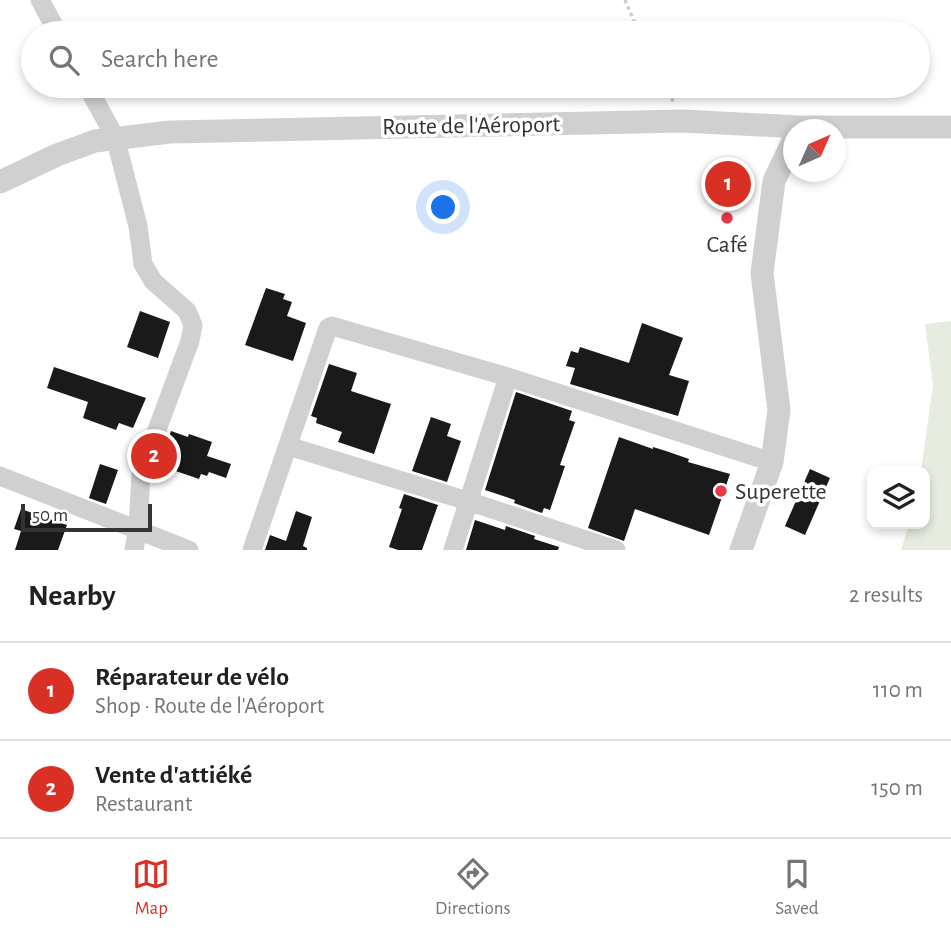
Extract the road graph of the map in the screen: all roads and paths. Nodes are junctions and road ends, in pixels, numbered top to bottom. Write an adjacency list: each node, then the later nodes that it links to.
1 (40, 0): 3 (street)
2 (625, 0): 4 (path)
3 (51, 21)
4 (634, 21)
5 (94, 98): 9 (street)
6 (951, 127): 7 (street, Route de l'Aéroport)
7 (846, 130)
8 (783, 131): 9 (street, Route de l'Aéroport)
9 (115, 137): 11 (street, Route de l'Aéroport); 17 (street)
10 (783, 162): 14 (street)
11 (0, 182)
12 (508, 377): 13 (street); 14 (street); 16 (street)
13 (288, 446): 16 (street); 20 (street)
14 (772, 462): 23 (street)
15 (0, 476): 17 (street)
16 (468, 501): 21 (street); 22 (street)
17 (138, 529): 18 (street); 19 (street)
18 (134, 550)
19 (190, 550)
20 (252, 550)
21 (453, 550)
22 (616, 550)
23 (741, 550)

